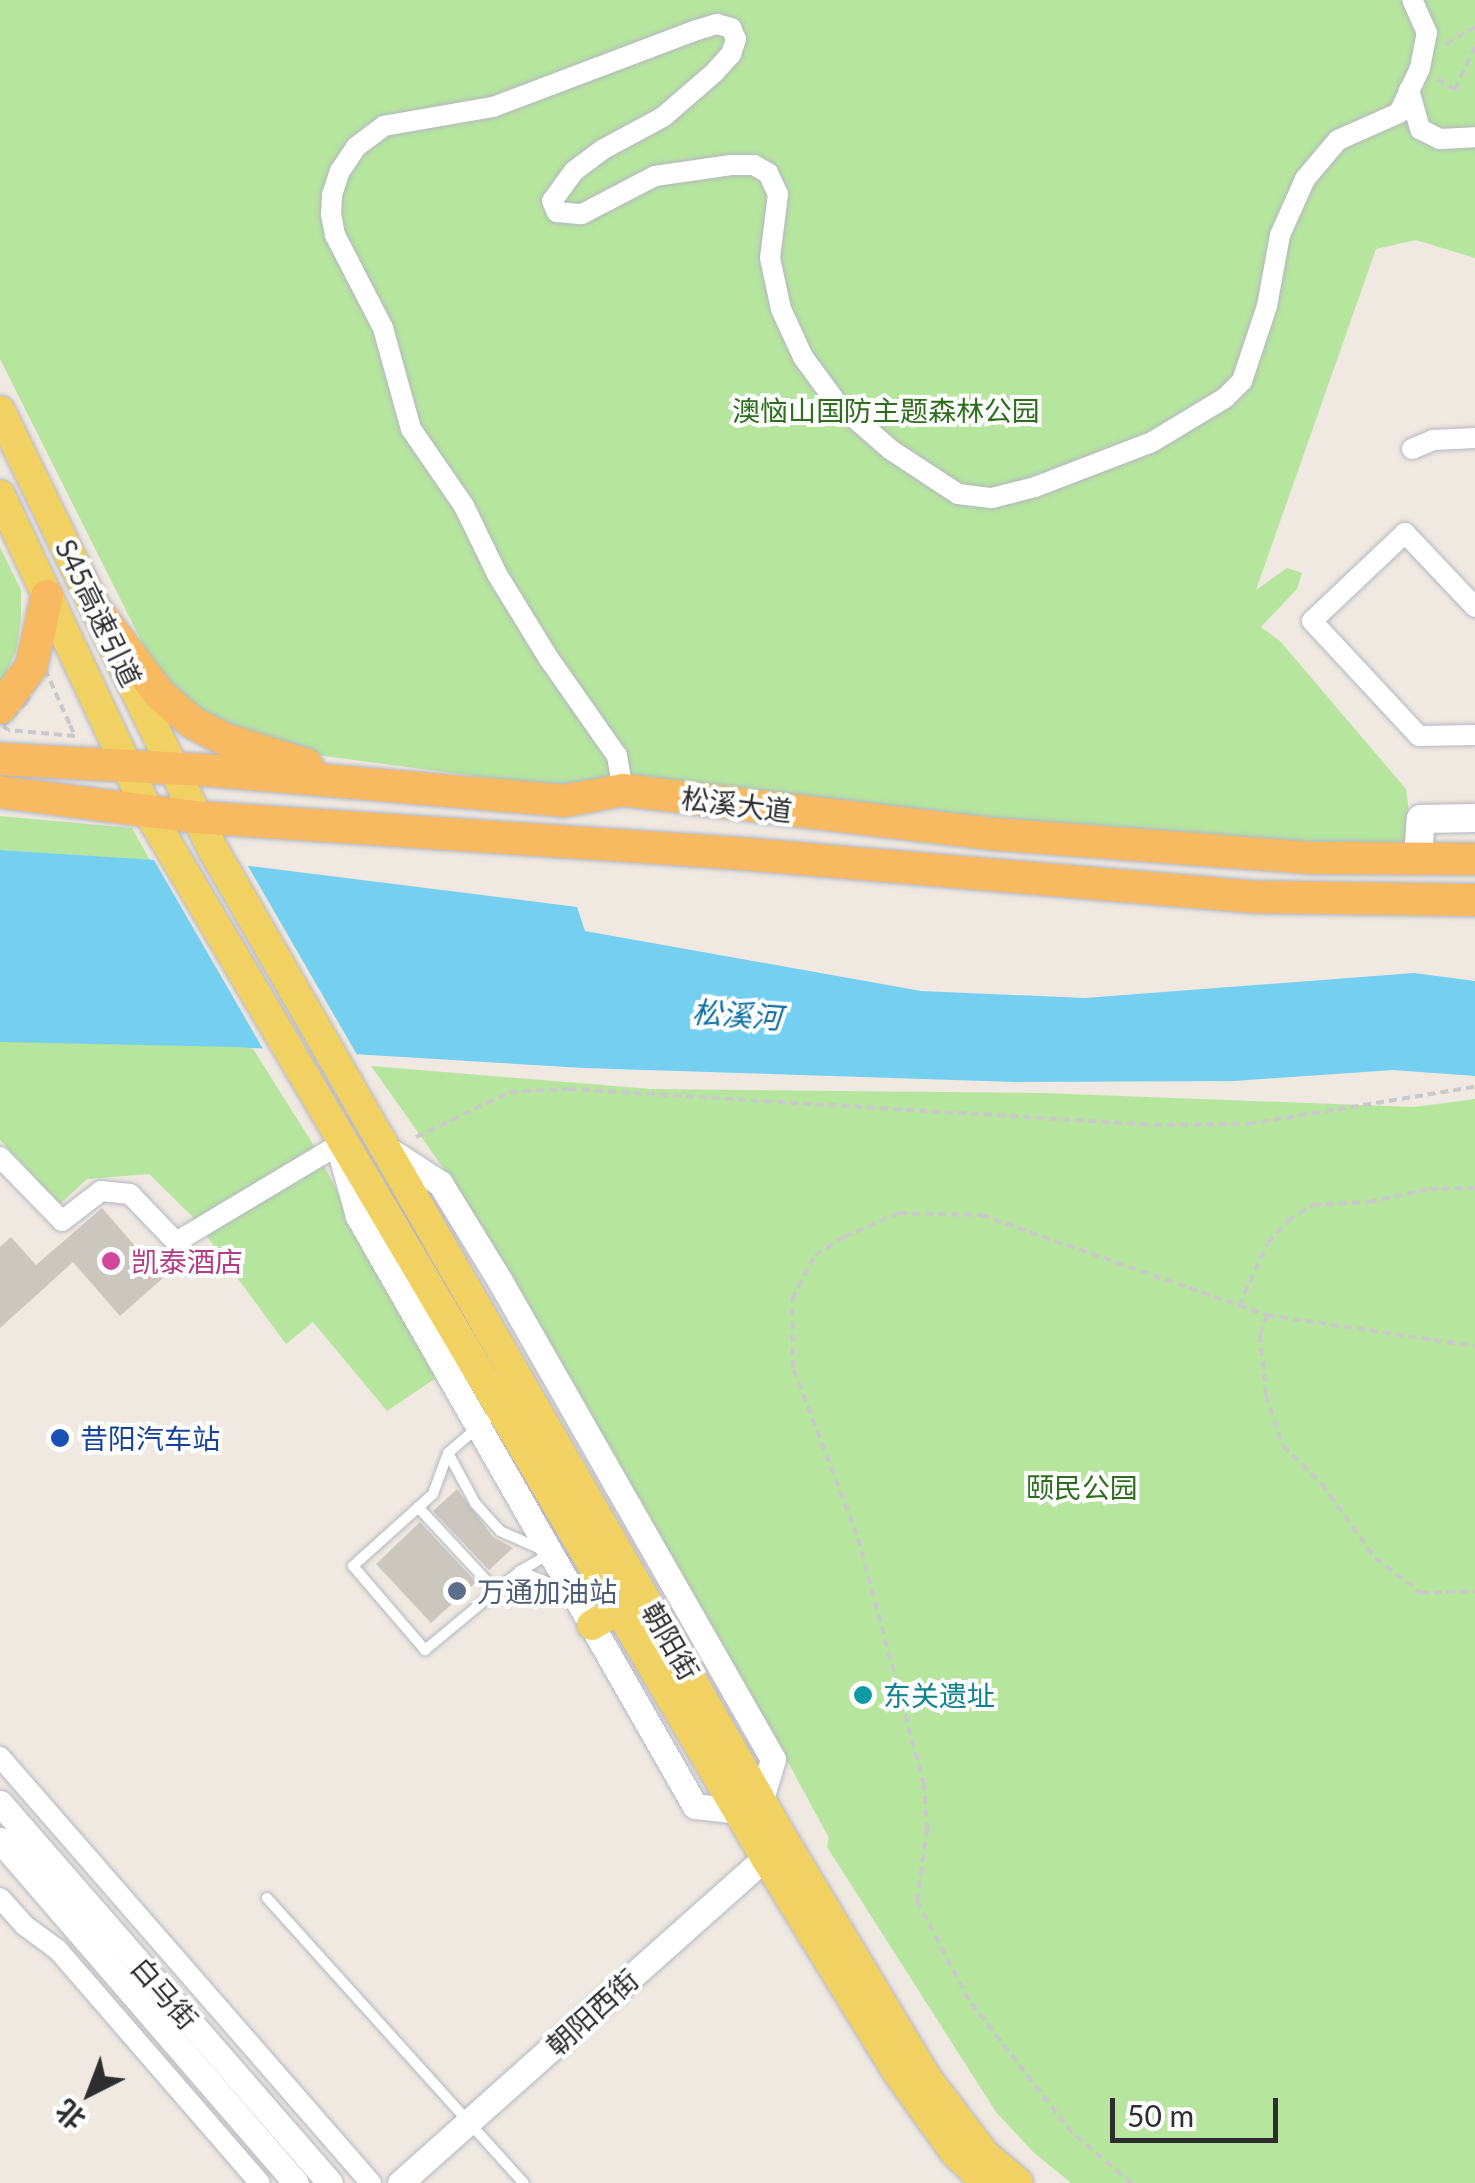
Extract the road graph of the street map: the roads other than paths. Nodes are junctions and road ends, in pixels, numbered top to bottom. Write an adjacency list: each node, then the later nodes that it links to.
1 (1412, 0): 2 (street)
2 (1410, 90): 3 (street); 17 (street)
3 (1475, 137)
4 (0, 411): 10 (main road, S45高速引道)
5 (1475, 438): 6 (street)
6 (1412, 449)
7 (0, 495): 8 (main road, S45高速引道)
8 (47, 596): 11 (highway); 15 (main road, S45高速引道)
9 (1475, 607): 12 (street)
10 (100, 615): 14 (main road, S45高速引道); 16 (highway)
11 (1, 717)
12 (1475, 735)
13 (0, 760): 15 (highway, 松溪大道)
14 (174, 768): 15 (highway, 松溪大道); 16 (highway, 松溪大道); 20 (main road, S45高速引道)
15 (124, 769): 19 (main road, S45高速引道)
16 (378, 785): 17 (highway, 松溪大道)
17 (624, 790): 24 (highway, 松溪大道)
18 (0, 792): 19 (highway, 松溪大道)
19 (148, 811): 20 (highway, 松溪大道); 22 (main road, S45高速引道)
20 (194, 817): 23 (main road, S45高速引道); 26 (highway, 松溪大道)
21 (1475, 818): 24 (main road)
22 (173, 846): 27 (main road, 朝阳街)
23 (214, 851): 28 (main road, 朝阳街)
24 (1418, 858): 25 (highway, 松溪大道)
25 (1475, 858)
26 (1475, 900)
27 (338, 1135): 29 (street); 30 (main road, 朝阳街)
28 (389, 1150): 30 (main road, 朝阳街); 41 (street)
29 (0, 1157)
30 (503, 1408): 31 (lane); 33 (street); 37 (main road, 朝阳街); 41 (main road, 朝阳街)
31 (448, 1453): 32 (lane); 33 (lane)
32 (418, 1507): 35 (lane); 35 (lane)
33 (552, 1553): 34 (lane); 36 (street)
34 (520, 1572): 35 (lane); 36 (lane)
35 (496, 1591)
36 (574, 1594): 38 (street)
37 (620, 1608): 38 (main road); 41 (main road, 朝阳街)
38 (592, 1626): 41 (street)
39 (0, 1757): 50 (street)
40 (0, 1803): 49 (street, 白马街)
41 (750, 1805): 43 (main road, 朝阳街)
42 (0, 1840): 48 (street, 白马街)
43 (775, 1850): 46 (street, 朝阳西街); 53 (main road, 朝阳街); 54 (main road, 朝阳街)
44 (0, 1898): 47 (street)
45 (267, 1898): 46 (lane)
46 (471, 2120): 51 (street, 朝阳西街); 52 (lane)
47 (260, 2183)
48 (296, 2183)
49 (330, 2183)
50 (371, 2183)
51 (400, 2183)
52 (524, 2183)
53 (987, 2183)
54 (1018, 2183)

